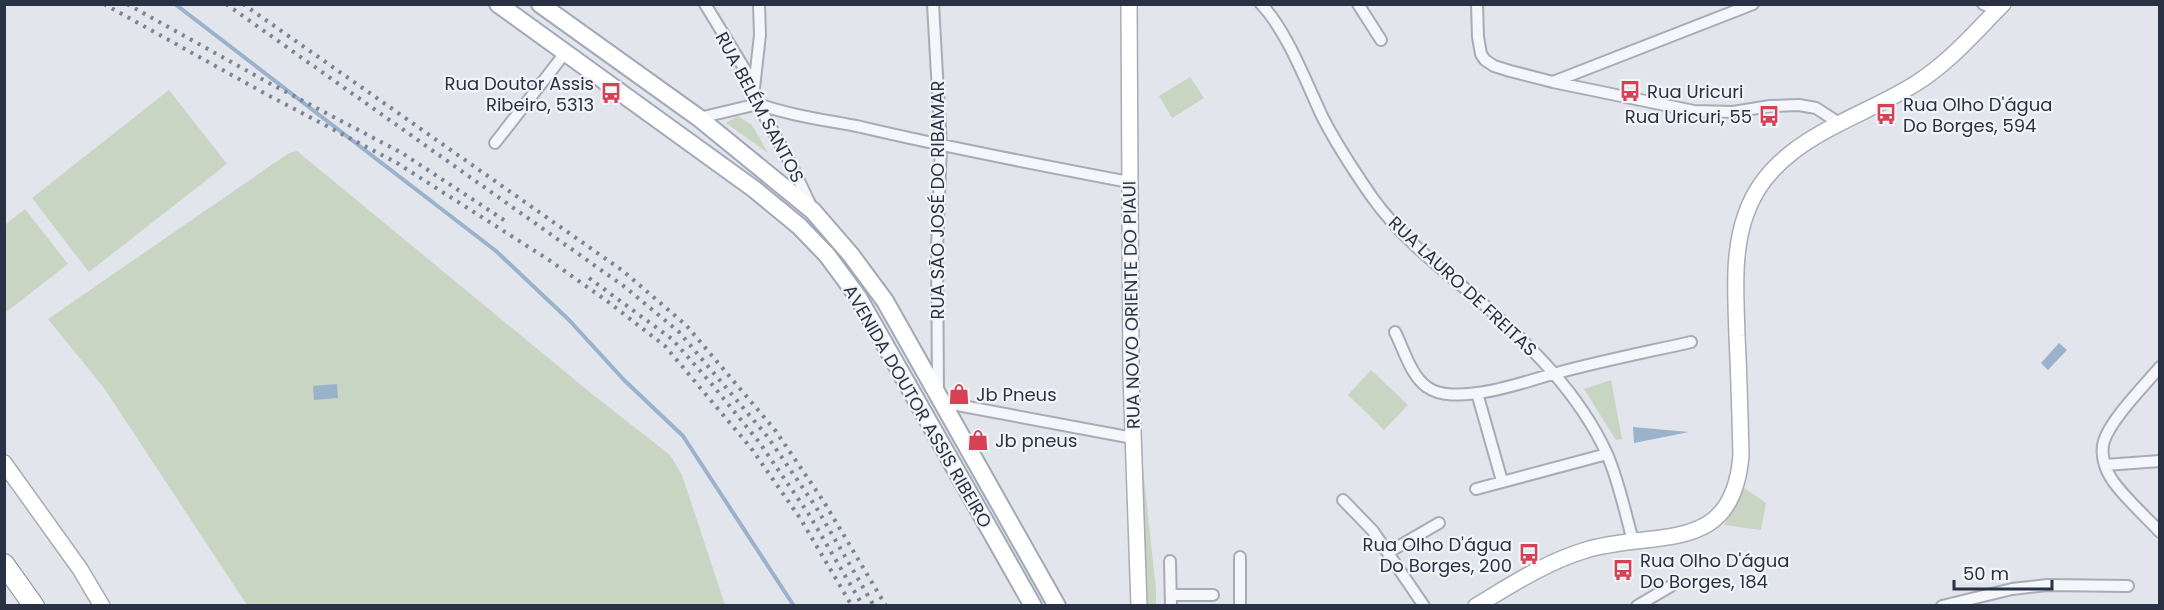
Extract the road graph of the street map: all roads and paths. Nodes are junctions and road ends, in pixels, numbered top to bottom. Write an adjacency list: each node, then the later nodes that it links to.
1 (498, 4): 14 (main road, AVENIDA DOUTOR ASSIS RIBEIRO)
2 (540, 4): 18 (main road, AVENIDA DOUTOR ASSIS RIBEIRO)
3 (705, 4): 16 (street, RUA BELÉM SANTOS)
4 (759, 4): 16 (street)
5 (933, 4): 21 (street, RUA SÃO JOSÉ DO RIBAMAR)
6 (1129, 4): 22 (main road, RUA NOVO ORIENTE DO PIAUI)
7 (1261, 4): 27 (street, RUA LAURO DE FREITAS)
8 (1358, 4): 13 (street)
9 (1477, 4): 15 (street)
10 (1753, 4): 15 (street)
11 (1983, 4): 12 (street)
12 (2001, 7): 19 (main road)
13 (1381, 40)
14 (565, 53): 20 (street); 52 (main road, AVENIDA DOUTOR ASSIS RIBEIRO)
15 (1553, 82): 19 (street)
16 (754, 90): 17 (street, RUA BELÉM SANTOS)
17 (758, 104): 18 (street); 21 (street); 23 (street, RUA BELÉM SANTOS)
18 (699, 118): 23 (main road, AVENIDA DOUTOR ASSIS RIBEIRO)
19 (1839, 123): 40 (main road)
20 (495, 142)
21 (941, 146): 22 (street); 29 (street, RUA SÃO JOSÉ DO RIBAMAR)
22 (1129, 182): 30 (main road, RUA NOVO ORIENTE DO PIAUI)
23 (813, 212): 29 (main road, AVENIDA DOUTOR ASSIS RIBEIRO)
24 (1395, 333): 28 (street)
25 (1691, 342): 27 (street)
26 (2160, 367): 34 (street)
27 (1555, 373): 28 (street); 31 (street, RUA LAURO DE FREITAS)
28 (1477, 393): 35 (street)
29 (939, 399): 30 (street); 53 (main road, AVENIDA DOUTOR ASSIS RIBEIRO)
30 (1133, 438): 54 (main road, RUA NOVO ORIENTE DO PIAUI)
31 (1607, 454): 35 (street); 40 (street, RUA LAURO DE FREITAS)
32 (2160, 461): 34 (street)
33 (4, 463): 51 (main road)
34 (2105, 465): 39 (street)
35 (1502, 481): 36 (street)
36 (1476, 489)
37 (1343, 500): 41 (street)
38 (1439, 523): 41 (street)
39 (2160, 532)
40 (1633, 541): 49 (main road)
41 (1389, 552): 56 (street)
42 (1240, 557): 55 (street)
43 (1170, 561): 48 (street)
44 (4, 564): 50 (highway)
45 (1671, 586): 57 (street)
46 (2128, 586): 58 (street)
47 (1213, 595): 48 (street)
48 (1171, 600)
49 (1477, 605)
50 (34, 606)
51 (102, 606)
52 (1033, 606)
53 (1057, 606)
54 (1139, 606)
55 (1240, 606)
56 (1424, 606)
57 (1637, 606)
58 (1942, 606)

